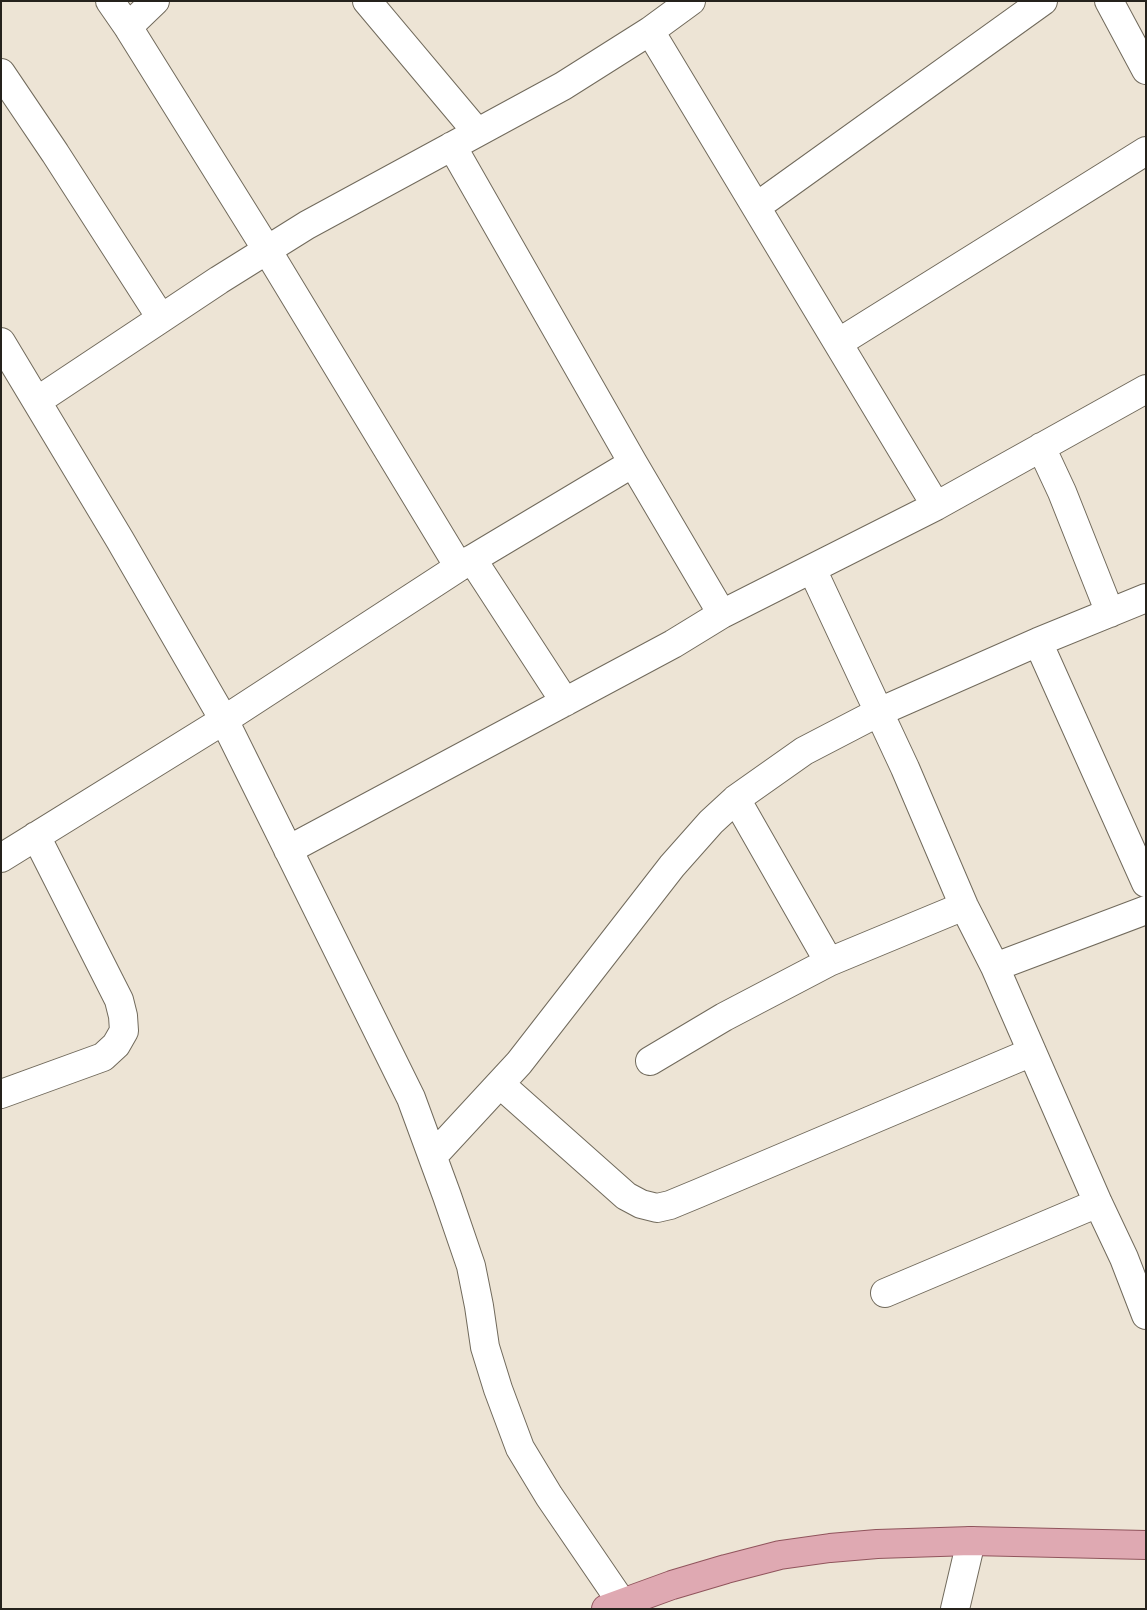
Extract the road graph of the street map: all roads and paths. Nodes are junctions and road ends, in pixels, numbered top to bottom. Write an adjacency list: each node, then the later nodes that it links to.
1 (110, 1): 7 (street)
2 (155, 1): 7 (street)
3 (367, 1): 11 (street)
4 (691, 1): 8 (street)
5 (1043, 1): 14 (street)
6 (1109, 1): 9 (street)
7 (128, 27): 15 (street)
8 (650, 31): 11 (street); 14 (street)
9 (1146, 70)
10 (1, 73): 16 (street)
11 (477, 132): 12 (street)
12 (452, 146): 15 (street); 22 (street)
13 (1146, 151): 18 (street)
14 (756, 206): 18 (street)
15 (267, 250): 16 (street); 24 (street)
16 (161, 318): 20 (street)
17 (1, 342): 20 (street)
18 (838, 342): 23 (street)
19 (1146, 389): 21 (street)
20 (36, 401): 32 (street)
21 (1041, 447): 23 (street); 27 (street)
22 (633, 463): 24 (street); 28 (street)
23 (936, 506): 25 (street)
24 (466, 563): 30 (street); 32 (street)
25 (812, 569): 28 (street); 31 (street)
26 (1146, 598): 27 (street)
27 (1110, 613): 29 (street)
28 (722, 614): 30 (street)
29 (1038, 642): 31 (street); 37 (street)
30 (565, 702): 35 (street)
31 (879, 712): 33 (street); 38 (street)
32 (224, 720): 34 (street); 35 (street)
33 (736, 799): 40 (street); 44 (street)
34 (36, 836): 36 (street); 45 (street)
35 (288, 850): 46 (street)
36 (1, 858)
37 (1146, 882)
38 (964, 906): 40 (street); 41 (street)
39 (1146, 910): 41 (street)
40 (829, 962): 43 (street)
41 (995, 967): 42 (street)
42 (1032, 1052): 44 (street); 47 (street)
43 (650, 1061)
44 (500, 1084): 46 (street)
45 (1, 1094)
46 (432, 1156): 52 (street)
47 (1098, 1203): 48 (street); 49 (street)
48 (885, 1292)
49 (1146, 1315)
50 (971, 1541): 51 (main road); 52 (main road); 53 (street)
51 (1146, 1545)
52 (614, 1606)
53 (955, 1609)

